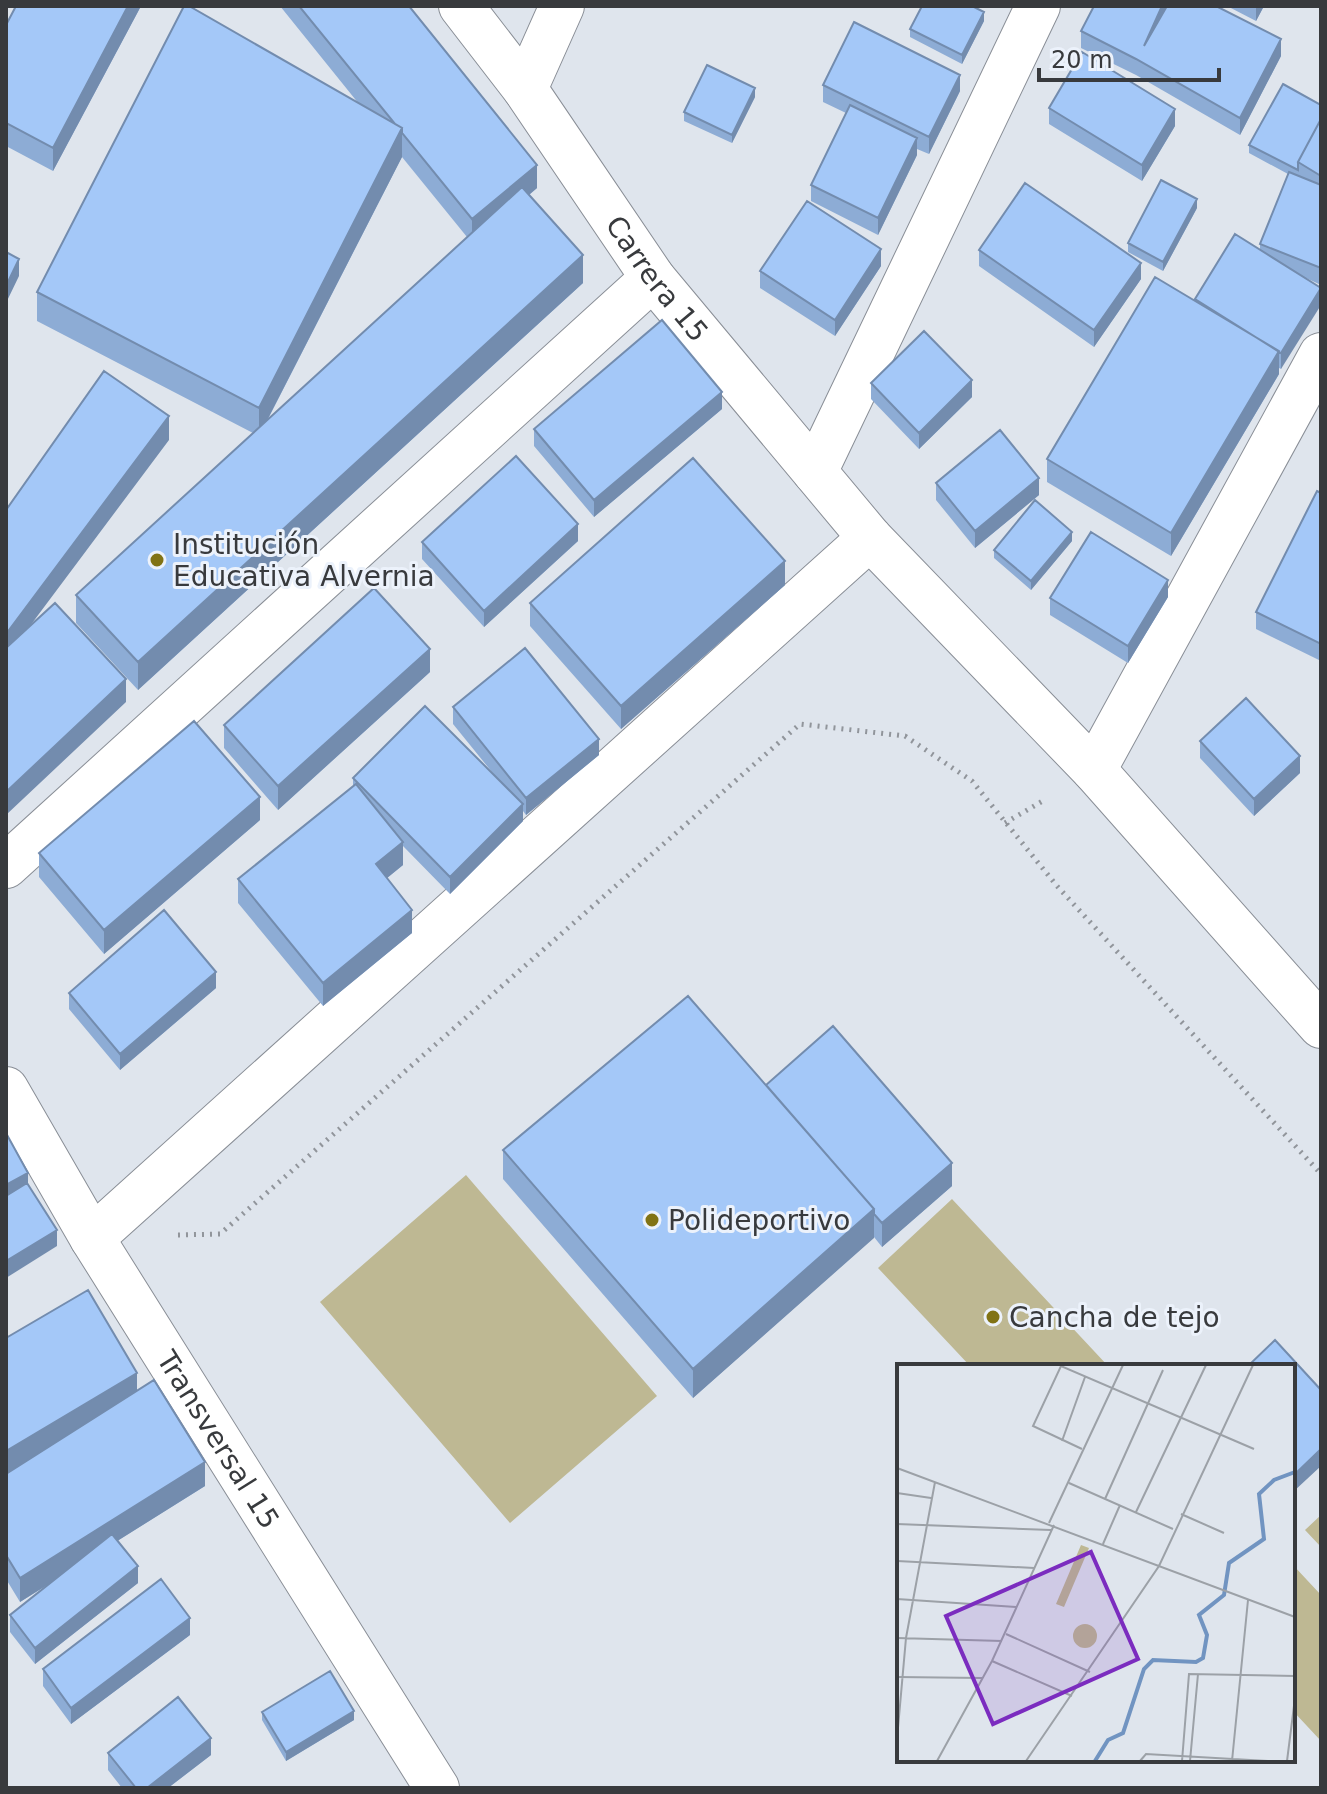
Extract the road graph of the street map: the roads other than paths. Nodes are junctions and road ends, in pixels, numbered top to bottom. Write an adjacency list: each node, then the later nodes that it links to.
1 (461, 6): 4 (street, Carrera 15)
2 (562, 6): 4 (street)
3 (1038, 6): 7 (street)
4 (525, 89): 5 (street, Carrera 15)
5 (653, 278): 7 (street, Carrera 15); 10 (street)
6 (1321, 355): 9 (street)
7 (815, 472): 8 (street, Carrera 15)
8 (870, 538): 9 (street, Carrera 15); 13 (street)
9 (1094, 770): 11 (street, Carrera 15)
10 (6, 866)
11 (1321, 1026)
12 (6, 1089): 13 (street, Transversal 15)
13 (92, 1238): 14 (street, Transversal 15)
14 (437, 1788)

